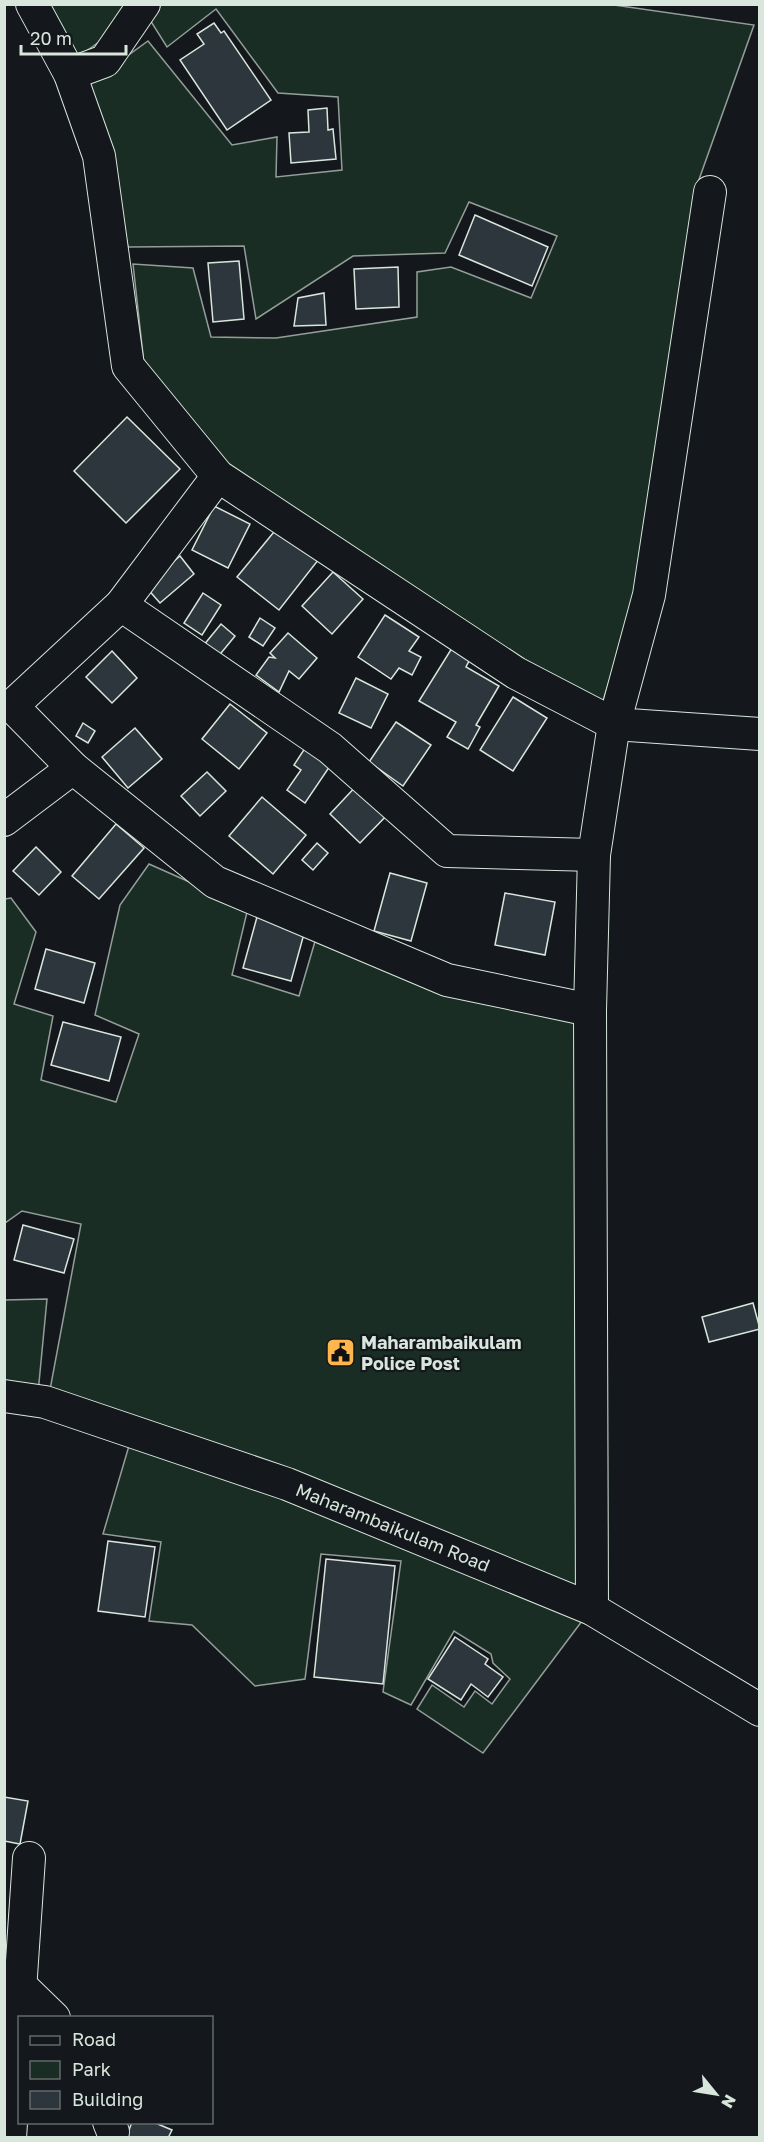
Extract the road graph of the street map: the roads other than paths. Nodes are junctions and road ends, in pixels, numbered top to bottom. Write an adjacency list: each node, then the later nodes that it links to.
1 (32, 4): 3 (street)
2 (144, 4): 3 (street)
3 (70, 74): 5 (street)
4 (710, 192): 7 (street)
5 (218, 476): 6 (street); 7 (street)
6 (121, 605): 9 (street); 11 (street)
7 (614, 724): 8 (street); 11 (street)
8 (759, 734)
9 (73, 768): 10 (street); 12 (street)
10 (4, 820)
11 (594, 855): 12 (street)
12 (590, 1010): 14 (street)
13 (4, 1396): 14 (street, Maharambaikulam Road)
14 (592, 1609): 15 (street, Maharambaikulam Road)
15 (759, 1710)
16 (29, 1858): 17 (street)
17 (21, 1986): 18 (street); 19 (street)
18 (19, 2016)
19 (52, 2016)
20 (18, 2027): 21 (street)
21 (10, 2138)

